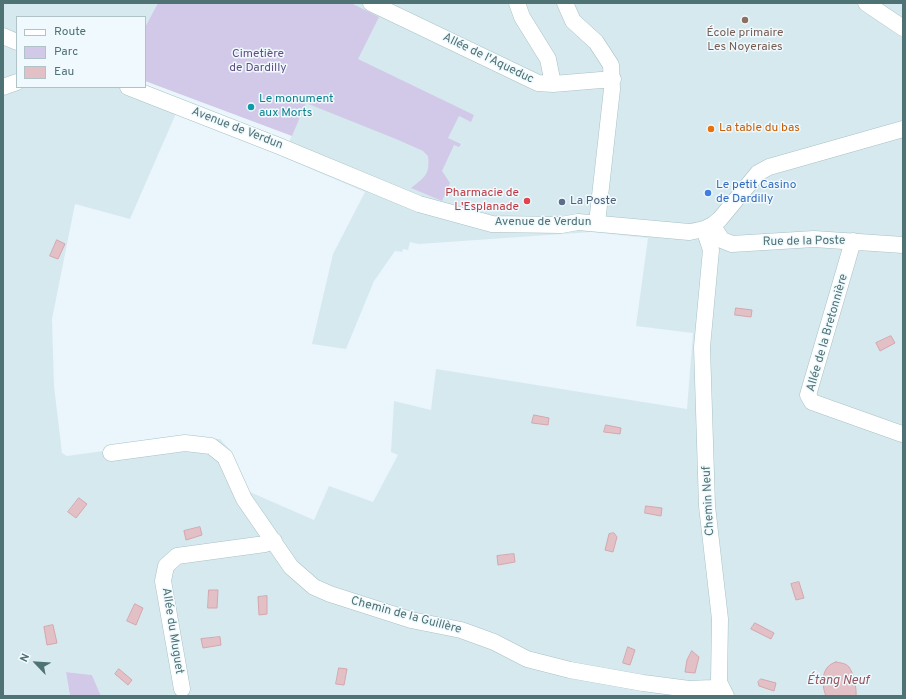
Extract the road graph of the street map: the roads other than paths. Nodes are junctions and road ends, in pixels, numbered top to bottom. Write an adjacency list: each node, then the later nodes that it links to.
1 (371, 3): 10 (street, Allée de l'Aqueduc)
2 (517, 3): 10 (street)
3 (565, 3): 8 (street)
4 (866, 3): 5 (street)
5 (903, 28)
6 (3, 36): 7 (street)
7 (16, 42)
8 (613, 79): 10 (street, Allée de l'Aqueduc); 14 (street)
9 (16, 82): 11 (street)
10 (553, 84)
11 (3, 87)
12 (131, 88): 14 (street, Avenue de Verdun)
13 (903, 130): 15 (street)
14 (597, 223): 15 (street, Avenue de Verdun)
15 (708, 228): 16 (street); 19 (street, Chemin Neuf)
16 (722, 240): 17 (street, Rue de la Poste); 19 (street, Chemin Neuf)
17 (853, 241): 18 (street, Rue de la Poste); 20 (street, Allée de la Bretonnière)
18 (903, 245)
19 (705, 304): 24 (street, Chemin Neuf)
20 (902, 434)
21 (111, 453): 22 (street, Chemin de la Guillère)
22 (274, 541): 23 (street, Allée du Muguet); 24 (street, Chemin de la Guillère)
23 (182, 689)
24 (724, 693)

